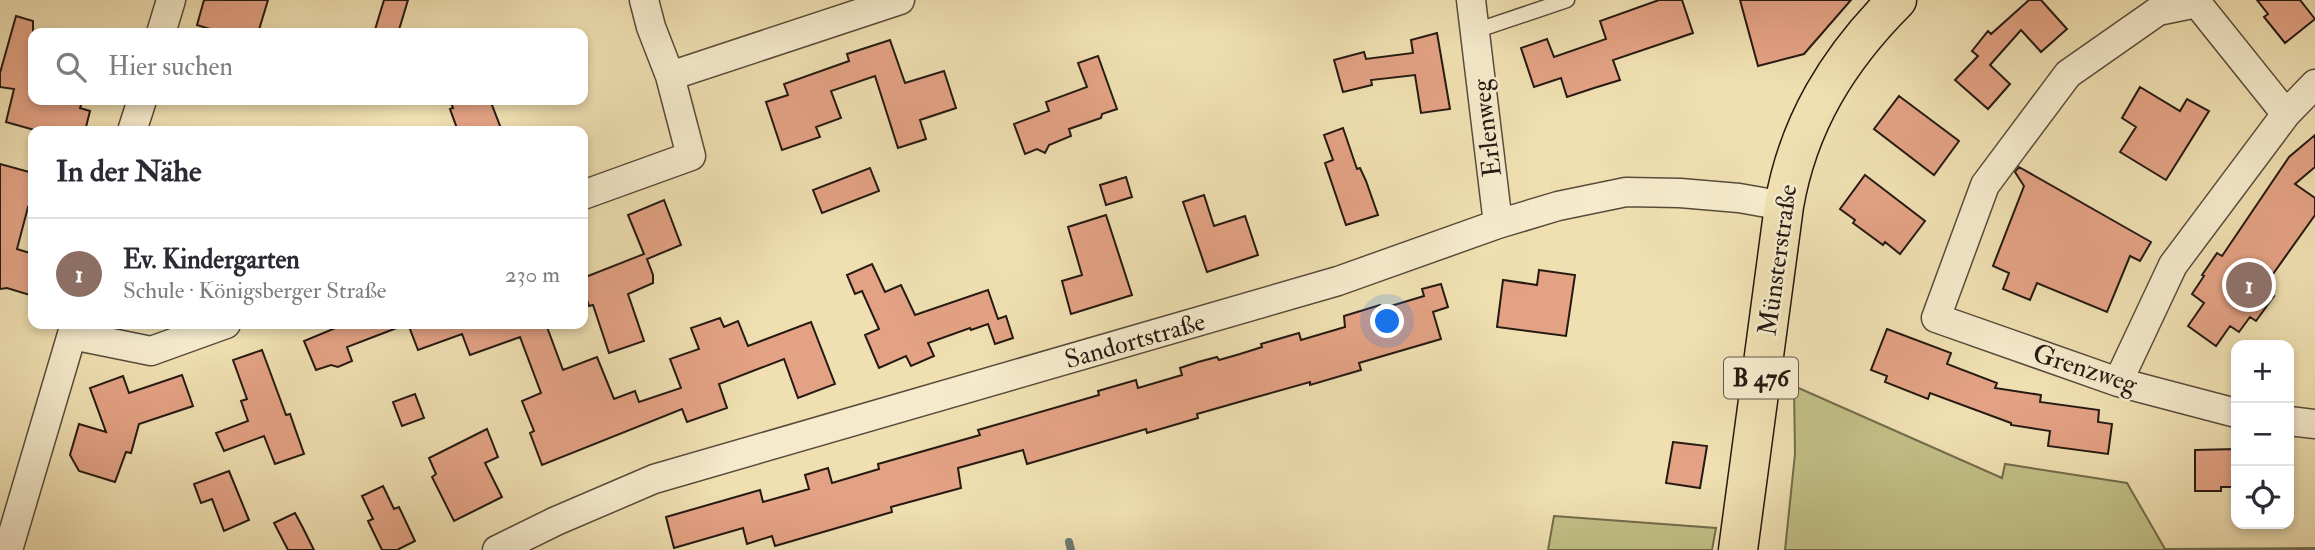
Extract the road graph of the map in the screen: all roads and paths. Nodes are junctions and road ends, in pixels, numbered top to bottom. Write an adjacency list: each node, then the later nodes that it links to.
1 (171, 0): 7 (street)
2 (644, 0): 9 (street)
3 (900, 0): 9 (street)
4 (1471, 0): 8 (street, Erlenweg)
5 (1567, 0): 8 (lane)
6 (1897, 0): 15 (main road, Münsterstraße / B 476)
7 (163, 28)
8 (1475, 31): 16 (street, Erlenweg)
9 (670, 76): 14 (street)
10 (2315, 84): 12 (street)
11 (140, 105): 13 (street)
12 (2286, 114): 19 (street); 19 (street, Grenzweg)
13 (134, 126)
14 (588, 193)
15 (1784, 206): 16 (street, Sandortstraße); 25 (main road, Münsterstraße / B 476)
16 (1498, 224): 24 (street, Sandortstraße)
17 (74, 329): 18 (street); 23 (street)
18 (212, 329)
19 (2118, 382): 20 (street, Grenzweg)
20 (2231, 412)
21 (2294, 422): 22 (street)
22 (2315, 424)
23 (8, 550)
24 (497, 550)
25 (1738, 550)

